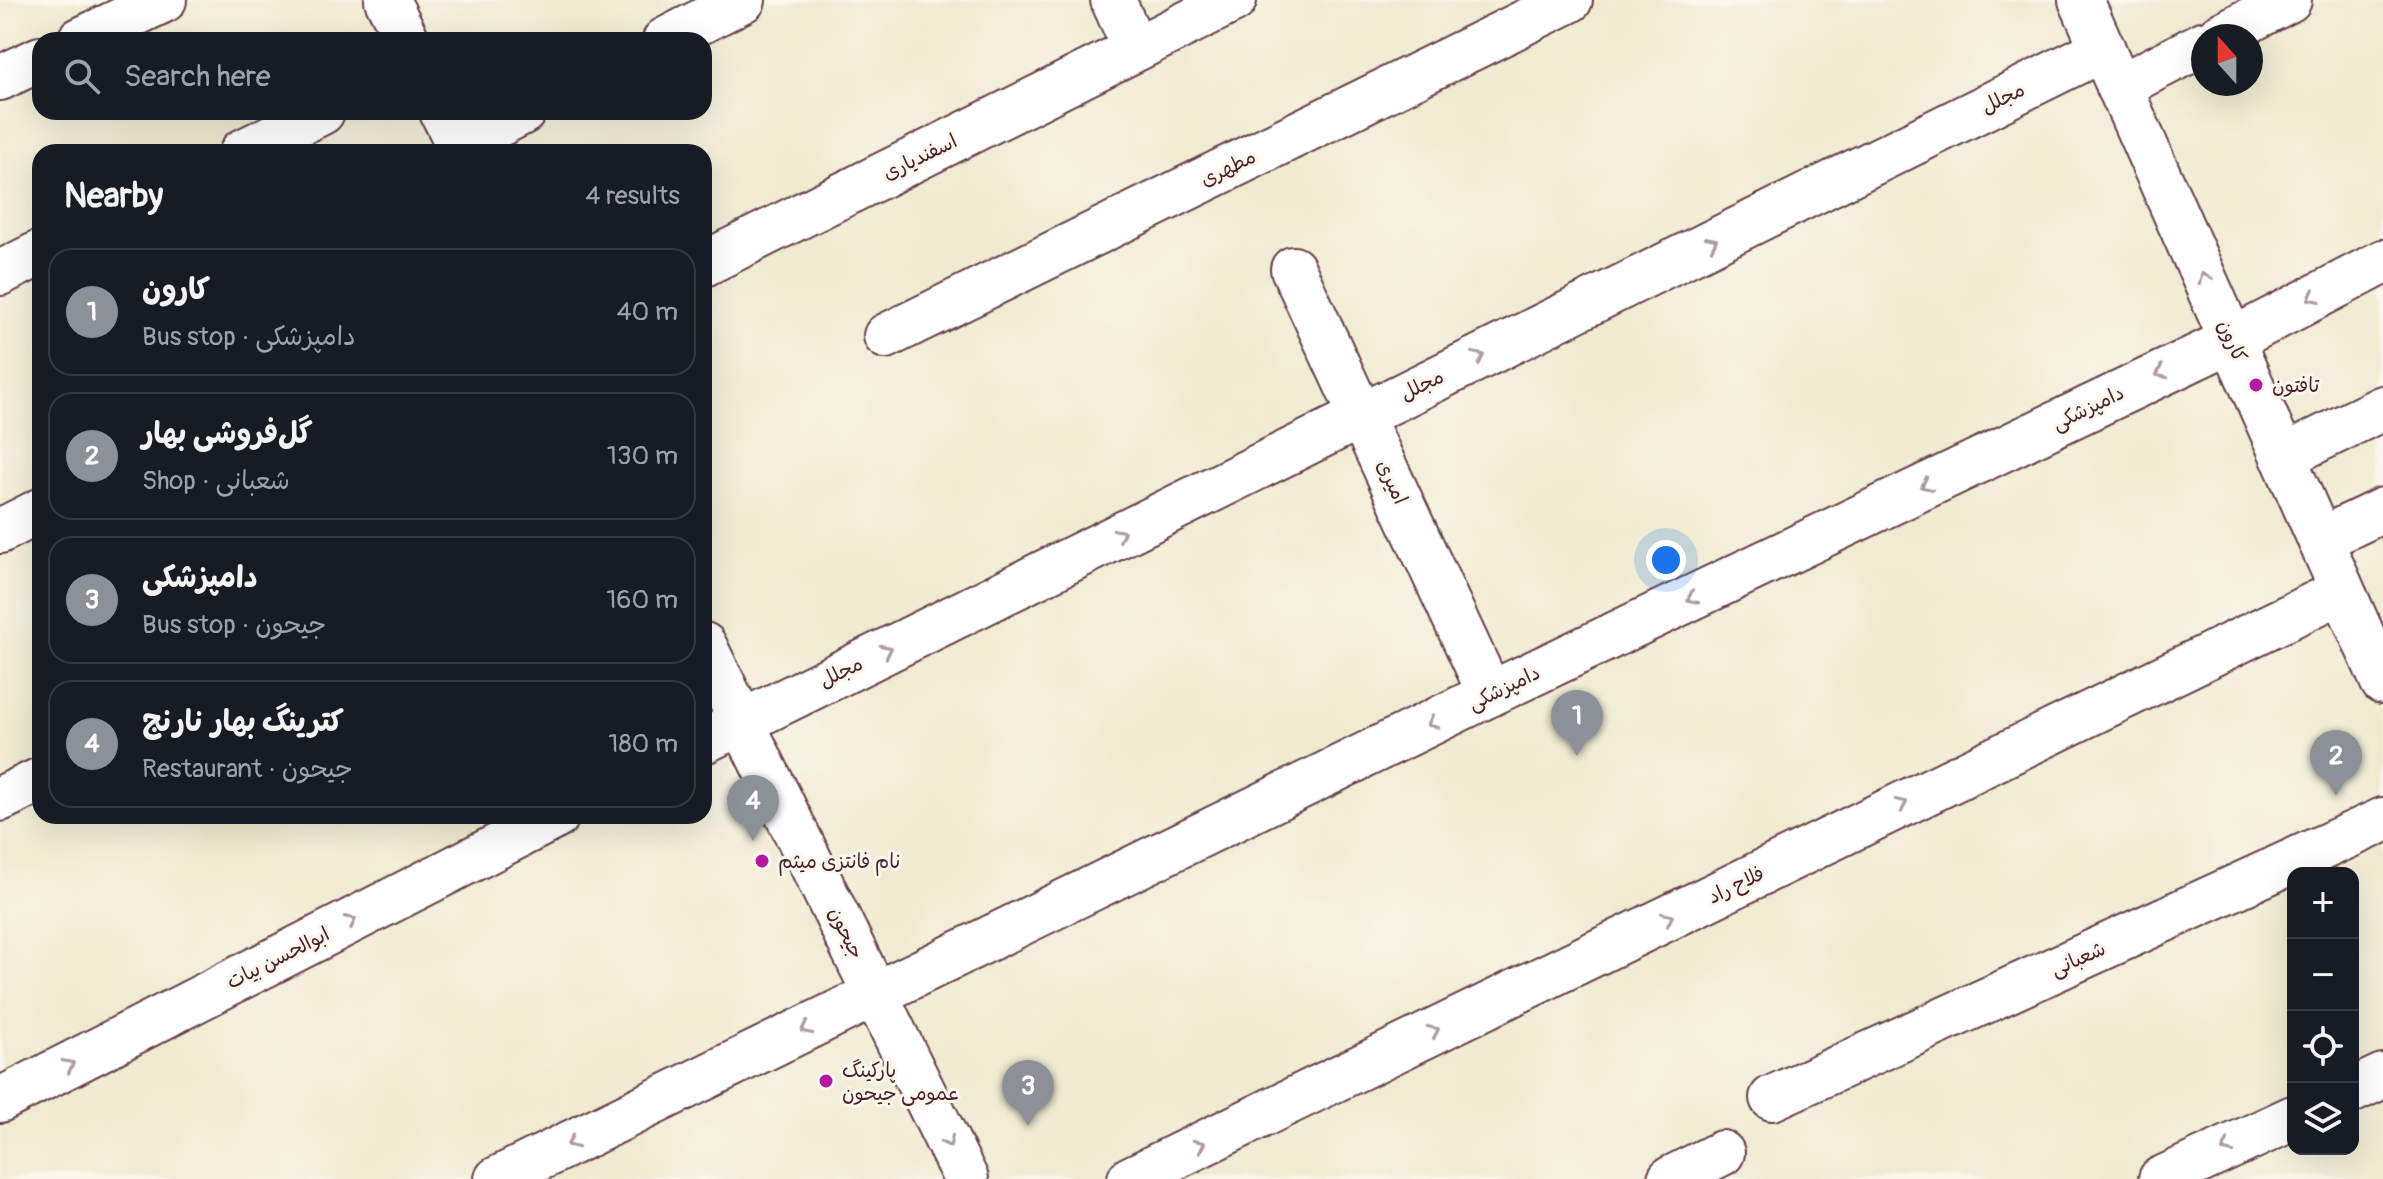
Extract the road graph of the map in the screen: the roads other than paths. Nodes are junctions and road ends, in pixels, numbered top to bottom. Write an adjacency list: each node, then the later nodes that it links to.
1 (164, 0): 10 (street)
2 (387, 0): 11 (street)
3 (743, 0): 12 (street)
4 (1113, 0): 14 (street)
5 (1234, 0): 14 (street, اسفندیاری)
6 (1570, 0): 27 (street, مطهری)
7 (2081, 0): 16 (street, کارون)
8 (2289, 0): 9 (street)
9 (2242, 24)
10 (97, 32)
11 (403, 32)
12 (681, 32)
13 (2191, 47): 16 (street, مجلل)
14 (1135, 49): 23 (street, اسفندیاری)
15 (32, 63): 17 (street)
16 (2111, 68): 28 (street, کارون, one-way to 16); 30 (street, مجلل, one-way to 16)
17 (0, 78)
18 (306, 120): 21 (street)
19 (500, 120): 20 (street)
20 (454, 136)
21 (258, 144)
22 (32, 257): 26 (street)
23 (712, 260)
24 (2383, 262): 28 (street, دامپزشکی, one-way to 28)
25 (1293, 269): 30 (street, امیری)
26 (0, 273)
27 (886, 336)
28 (2232, 340): 31 (street, کارون); 39 (street, دامپزشکی, one-way to 39)
29 (2383, 408): 31 (street)
30 (1361, 415): 39 (street, امیری); 40 (street, مجلل, one-way to 30)
31 (2283, 457): 35 (street, کارون)
32 (2383, 510): 35 (street)
33 (32, 515): 34 (street)
34 (0, 531)
35 (2320, 540): 36 (street, کارون)
36 (2342, 591): 37 (street, کارون); 54 (street, فلاح راد, one-way to 36)
37 (2378, 657)
38 (712, 681): 40 (street, جیحون)
39 (1490, 694): 45 (street, دامپزشکی, one-way to 45)
40 (723, 731): 45 (street, جیحون)
41 (32, 784): 42 (street)
42 (0, 799)
43 (2383, 820): 48 (street, شعبانی)
44 (541, 824): 49 (street, ابوالحسن بیات, one-way to 44)
45 (876, 994): 52 (street, دامپزشکی, one-way to 52); 53 (street, جیحون, one-way to 53)
46 (2383, 1076): 47 (street)
47 (2359, 1087)
48 (1772, 1098)
49 (0, 1100)
50 (2287, 1121): 56 (street, one-way to 56)
51 (1722, 1153): 55 (street)
52 (497, 1179)
53 (966, 1179)
54 (1130, 1179)
55 (1670, 1179)
56 (2161, 1179)

